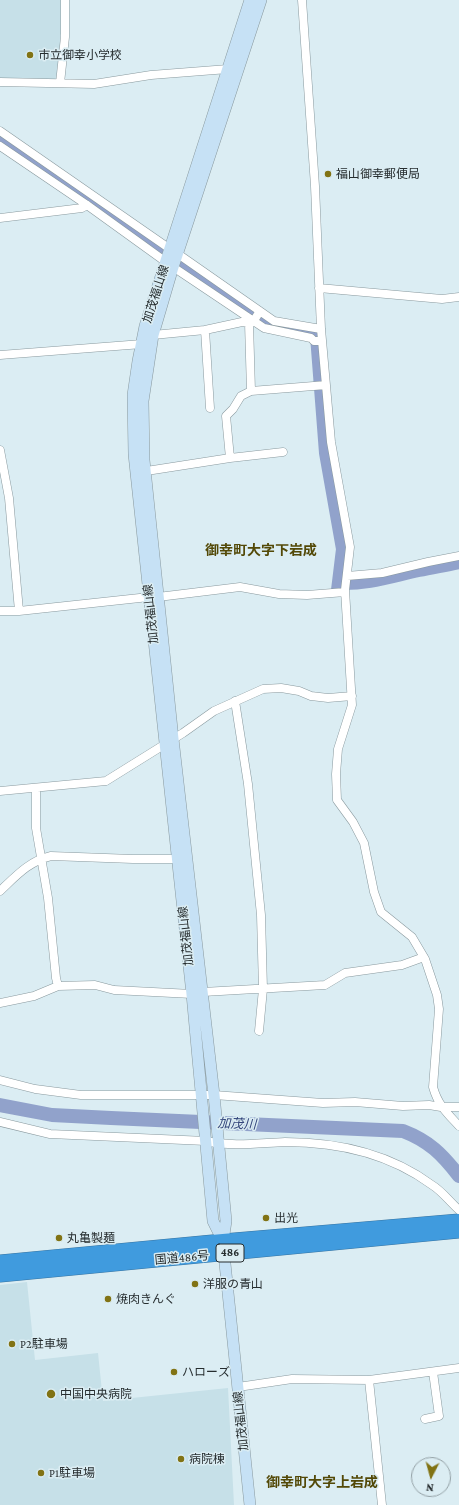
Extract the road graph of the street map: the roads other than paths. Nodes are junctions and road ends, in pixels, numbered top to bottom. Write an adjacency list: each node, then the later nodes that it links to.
1 (65, 0): 7 (street)
2 (250, 0): 5 (main road, 加茂福山線)
3 (261, 0): 12 (main road, 加茂福山線)
4 (302, 0): 13 (street)
5 (228, 69): 7 (street); 12 (main road, 加茂福山線)
6 (0, 82): 7 (street)
7 (60, 83)
8 (0, 131): 12 (street)
9 (0, 146): 10 (street)
10 (86, 205): 11 (street); 12 (street)
11 (0, 218)
12 (172, 258): 15 (street); 15 (street); 18 (main road, 加茂福山線); 20 (main road, 加茂福山線)
13 (319, 288): 14 (street); 16 (street)
14 (459, 297)
15 (255, 318): 16 (street); 17 (street); 19 (street); 23 (street)
16 (321, 329): 19 (street)
17 (205, 330): 18 (street); 24 (street)
18 (153, 335): 20 (street); 28 (main road, 加茂福山線)
19 (320, 341): 22 (street)
20 (142, 344): 21 (street); 28 (main road, 加茂福山線)
21 (0, 355)
22 (323, 385): 23 (street); 30 (street)
23 (251, 392): 27 (street)
24 (210, 408)
25 (0, 450): 33 (street)
26 (284, 452): 27 (street)
27 (230, 458): 28 (street)
28 (140, 472): 31 (main road, 加茂福山線)
29 (459, 556): 30 (street)
30 (346, 584): 31 (street); 34 (street)
31 (154, 597): 33 (street); 36 (main road, 加茂福山線)
32 (0, 611): 33 (street)
33 (19, 611)
34 (352, 696): 35 (street); 42 (street)
35 (235, 701): 36 (street); 44 (street)
36 (169, 741): 37 (street); 40 (main road, 加茂福山線); 45 (main road, 加茂福山線)
37 (36, 789): 38 (street); 39 (street)
38 (0, 791)
39 (41, 858): 40 (street); 41 (street); 43 (street)
40 (177, 859): 45 (main road, 加茂福山線)
41 (0, 892)
42 (424, 957): 44 (street); 51 (street)
43 (58, 986): 45 (street); 46 (street)
44 (263, 989): 45 (street); 47 (street)
45 (197, 993): 49 (main road, 加茂福山線); 50 (main road, 加茂福山線)
46 (0, 1003)
47 (259, 1031)
48 (0, 1080): 49 (street)
49 (202, 1098): 50 (street); 55 (main road, 加茂福山線)
50 (214, 1098): 51 (street); 56 (main road, 加茂福山線)
51 (441, 1107): 52 (street); 54 (street)
52 (459, 1107)
53 (0, 1122): 55 (street)
54 (459, 1126)
55 (206, 1140): 56 (street); 60 (main road, 加茂福山線)
56 (219, 1141): 57 (street); 60 (main road, 加茂福山線)
57 (459, 1210)
58 (459, 1221): 60 (highway, 国道486号 / 486)
59 (459, 1231): 60 (highway, 国道486号 / 486)
60 (224, 1247): 61 (highway, 国道486号 / 486); 62 (highway, 国道486号 / 486); 66 (main road, 加茂福山線)
61 (0, 1262)
62 (0, 1275)
63 (459, 1368): 64 (street)
64 (433, 1372): 65 (street); 67 (street)
65 (369, 1380): 66 (street); 69 (street)
66 (238, 1387): 68 (main road, 加茂福山線)
67 (425, 1419)
68 (250, 1505)
69 (382, 1505)

